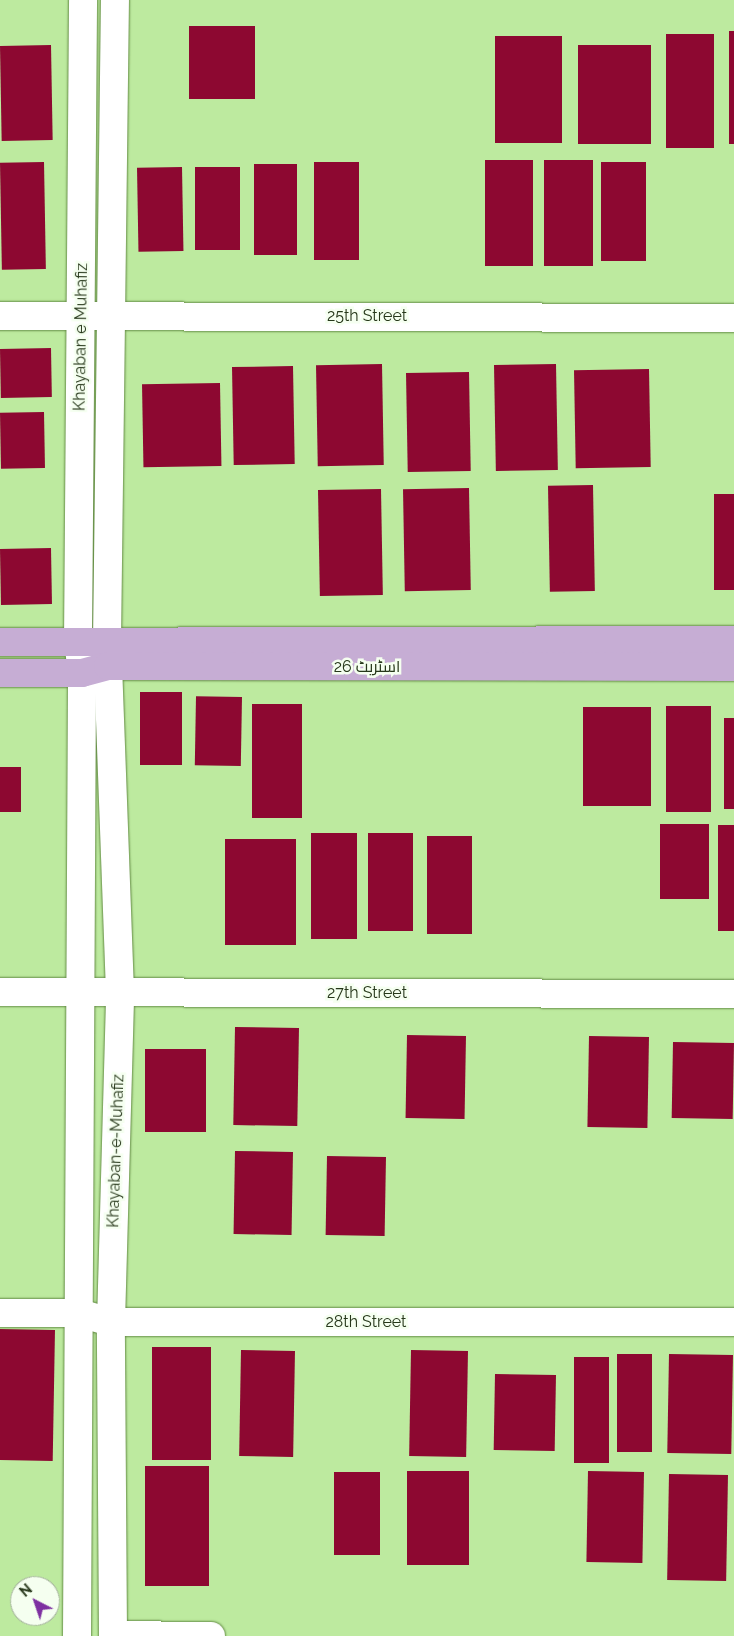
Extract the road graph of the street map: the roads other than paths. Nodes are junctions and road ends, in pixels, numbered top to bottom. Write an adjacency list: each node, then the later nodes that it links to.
1 (83, 0): 3 (street, Khayaban e Muhafiz)
2 (114, 0): 4 (street, Khayaban e Muhafiz)
3 (81, 315): 4 (street, 25th Street); 5 (street, 25th Street); 9 (street, Khayaban e Muhafiz)
4 (112, 315): 6 (street, 25th Street); 10 (street, Khayaban e Muhafiz)
5 (0, 316)
6 (734, 318)
7 (734, 640): 10 (main road, اسٹریٹ 26)
8 (0, 642): 9 (main road, اسٹریٹ 26)
9 (78, 642): 10 (main road, اسٹریٹ 26)
10 (99, 661): 11 (main road, اسٹریٹ 26); 12 (main road, اسٹریٹ 26); 14 (street); 15 (street, Khayaban-e-Muhafiz)
11 (734, 667)
12 (0, 673)
13 (0, 992): 14 (street, 27th Street)
14 (80, 992): 15 (street, 27th Street); 18 (street)
15 (120, 992): 16 (street, 27th Street); 19 (street, Khayaban-e-Muhafiz)
16 (734, 994)
17 (0, 1313): 18 (street, 28th Street)
18 (79, 1313): 19 (street, 28th Street); 21 (street)
19 (111, 1322): 20 (street, 28th Street); 22 (street, Khayaban-e-Muhafiz)
20 (734, 1322)
21 (77, 1636)
22 (113, 1636): 23 (street)
23 (211, 1636)

